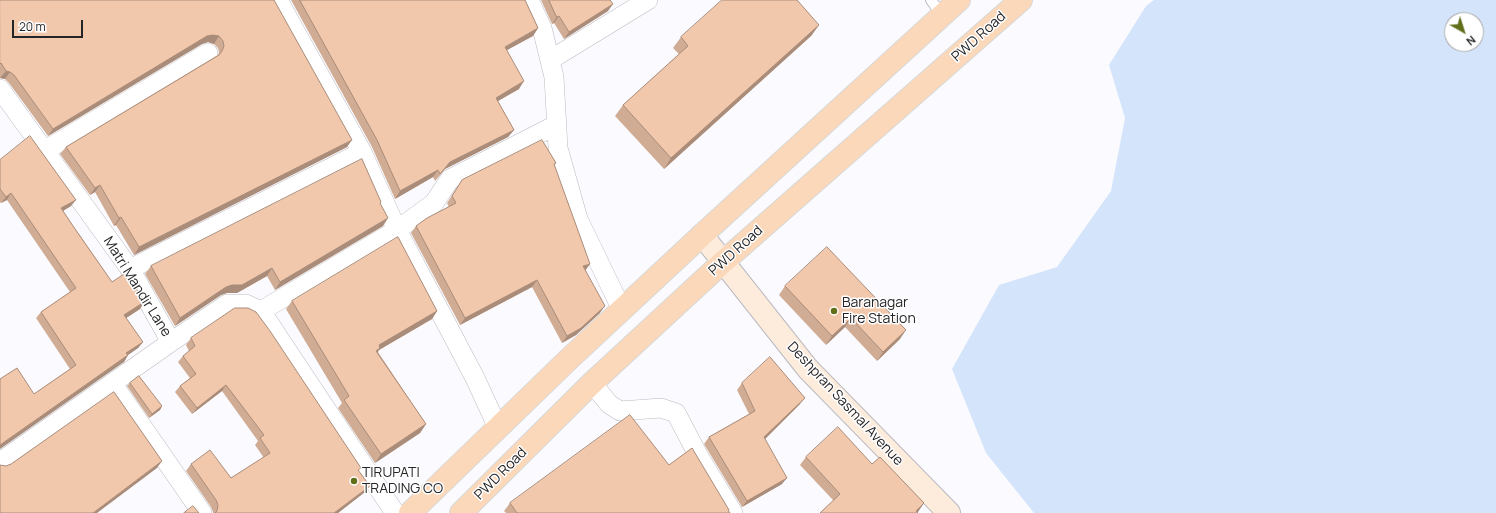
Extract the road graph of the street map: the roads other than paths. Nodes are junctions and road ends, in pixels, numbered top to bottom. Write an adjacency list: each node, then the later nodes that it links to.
1 (278, 0): 12 (street)
2 (529, 0): 8 (street)
3 (648, 0): 8 (street)
4 (960, 0): 6 (main road)
5 (1021, 0): 15 (main road, PWD Road)
6 (937, 8): 14 (main road)
7 (208, 53): 11 (street)
8 (550, 60): 10 (street)
9 (0, 89): 11 (street, Matri Mandir Lane)
10 (556, 125): 13 (street); 17 (street)
11 (44, 151): 16 (street, Matri Mandir Lane)
12 (362, 152): 13 (street); 16 (street)
13 (397, 230): 18 (street); 22 (street)
14 (702, 235): 15 (street, Deshpran Sasmal Avenue); 17 (main road)
15 (723, 262): 21 (main road, PWD Road); 29 (street, Deshpran Sasmal Avenue)
16 (130, 269): 19 (street, Matri Mandir Lane)
17 (622, 310): 22 (main road)
18 (261, 311): 19 (street, Matri Mandir Lane); 26 (street)
19 (171, 342): 20 (street)
20 (112, 383): 23 (street); 25 (street)
21 (592, 384): 24 (main road, PWD Road); 28 (street)
22 (498, 428): 27 (main road)
23 (0, 462)
24 (467, 510)
25 (202, 513)
26 (395, 513)
27 (410, 513)
28 (733, 513)
29 (949, 513)

